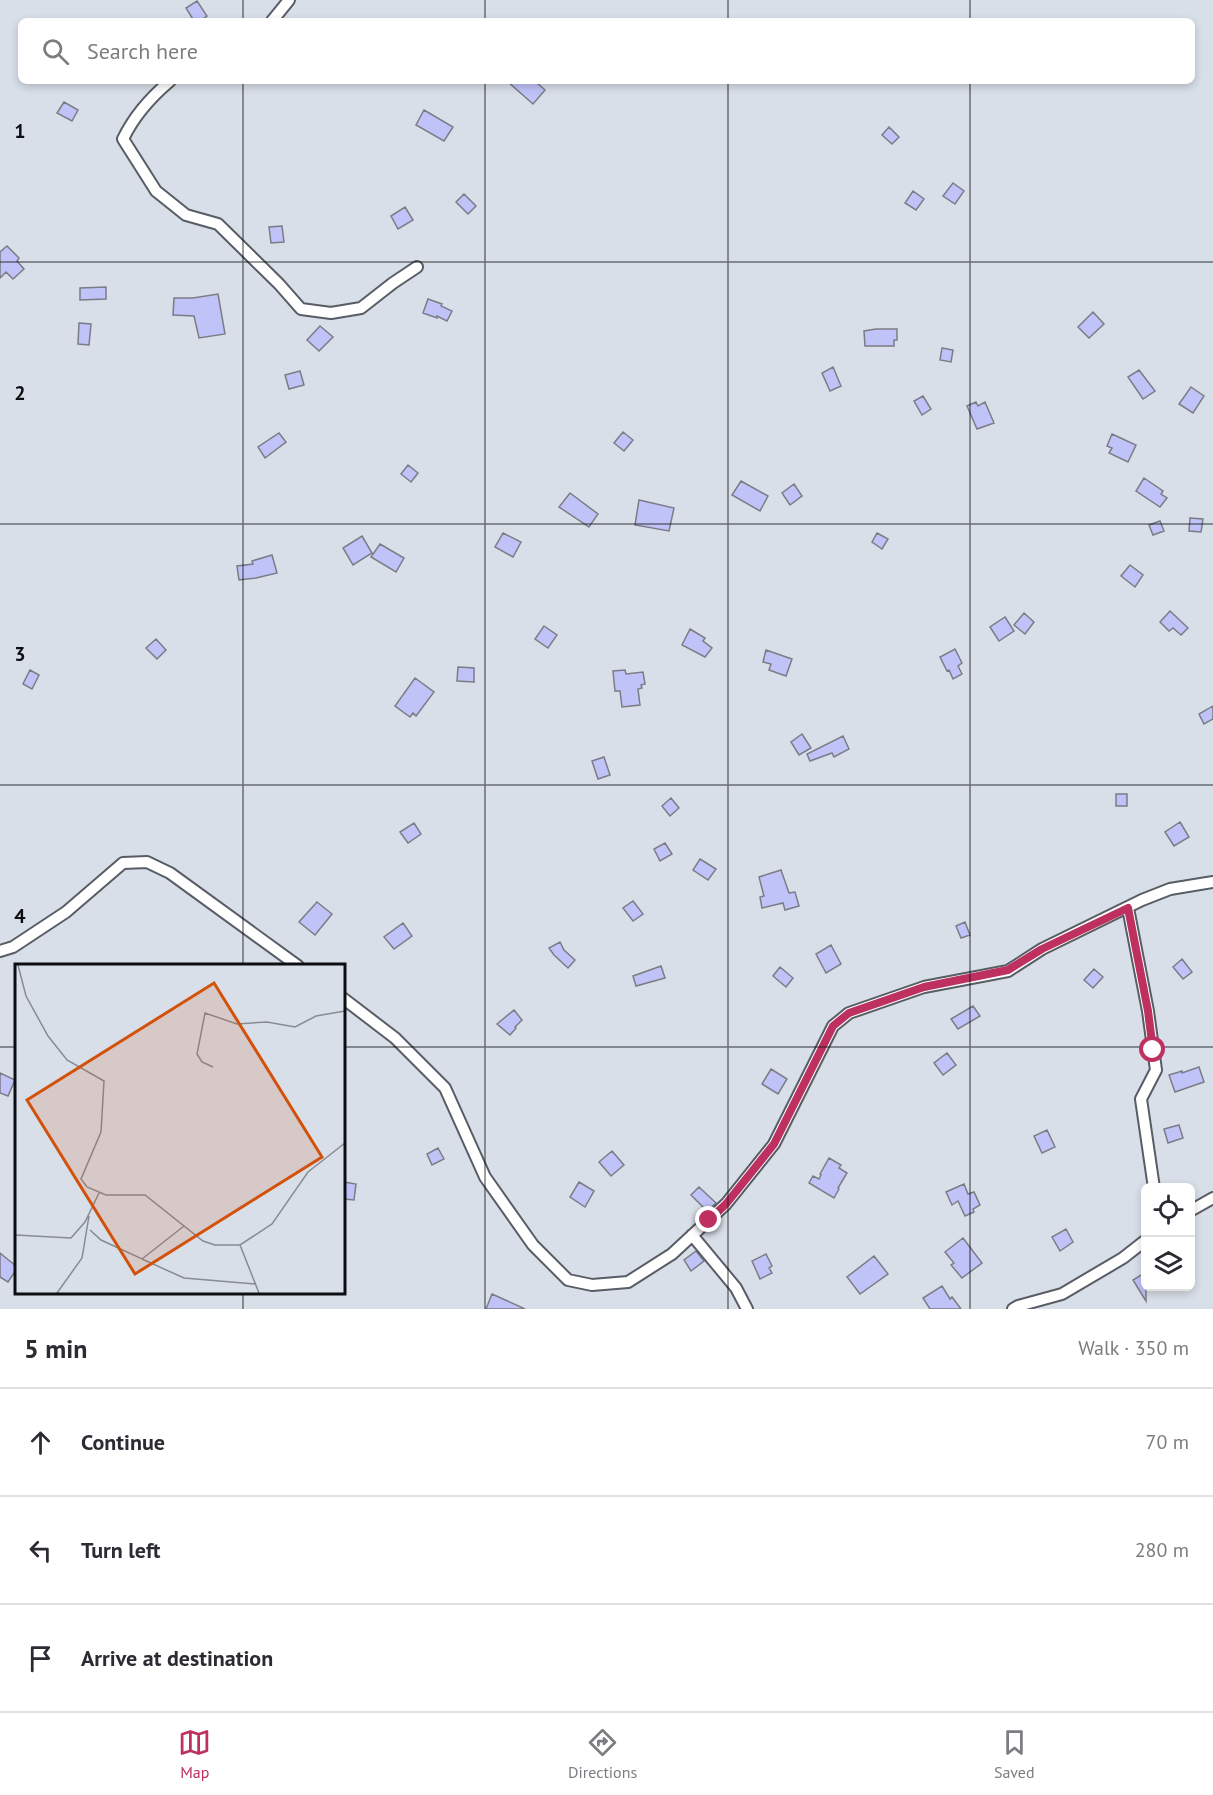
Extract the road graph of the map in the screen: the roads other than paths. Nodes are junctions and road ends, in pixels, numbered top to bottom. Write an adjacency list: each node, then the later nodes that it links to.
1 (289, 0): 2 (street)
2 (274, 18)
3 (166, 84): 4 (street)
4 (417, 267)
5 (1213, 882): 6 (street)
6 (1128, 908): 10 (street); 13 (street)
7 (0, 951): 8 (street)
8 (295, 964)
9 (345, 1000): 13 (street)
10 (1153, 1183)
11 (1213, 1198): 12 (street)
12 (1195, 1209)
13 (692, 1235): 15 (street)
14 (1141, 1244): 16 (street)
15 (747, 1309)
16 (1013, 1309)

